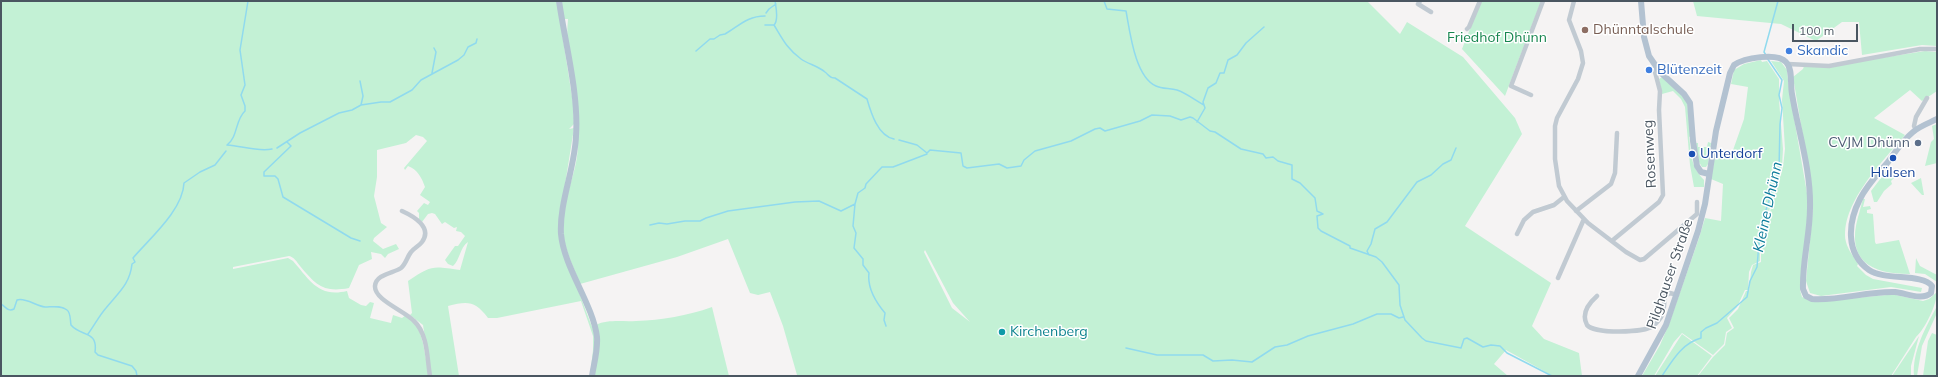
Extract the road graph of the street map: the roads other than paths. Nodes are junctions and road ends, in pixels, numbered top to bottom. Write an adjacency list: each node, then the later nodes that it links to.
1 (559, 1): 29 (main road)
2 (1420, 1): 7 (street)
3 (1480, 1): 8 (street)
4 (1543, 1): 12 (street)
5 (1574, 1): 18 (street)
6 (1641, 1): 11 (main road)
7 (1431, 12)
8 (1467, 29)
9 (1937, 49): 10 (street)
10 (1788, 64): 15 (main road); 17 (main road, Pilghauser Straße)
11 (1656, 68): 17 (main road); 24 (street, Rosenweg)
12 (1531, 95)
13 (1927, 98): 15 (street)
14 (1937, 119): 15 (main road)
15 (1916, 130)
16 (1617, 133): 21 (street)
17 (1709, 174): 26 (main road, Pilghauser Straße)
18 (1564, 197): 21 (street); 23 (street)
19 (1697, 202): 24 (street)
20 (402, 211): 28 (street)
21 (1576, 211): 22 (street)
22 (1584, 219): 24 (street); 25 (street)
23 (1517, 234)
24 (1613, 240)
25 (1558, 278)
26 (1677, 295): 27 (street); 30 (main road, Pilghauser Straße)
27 (1597, 296)
28 (430, 376)
29 (592, 376)
30 (1638, 376)

